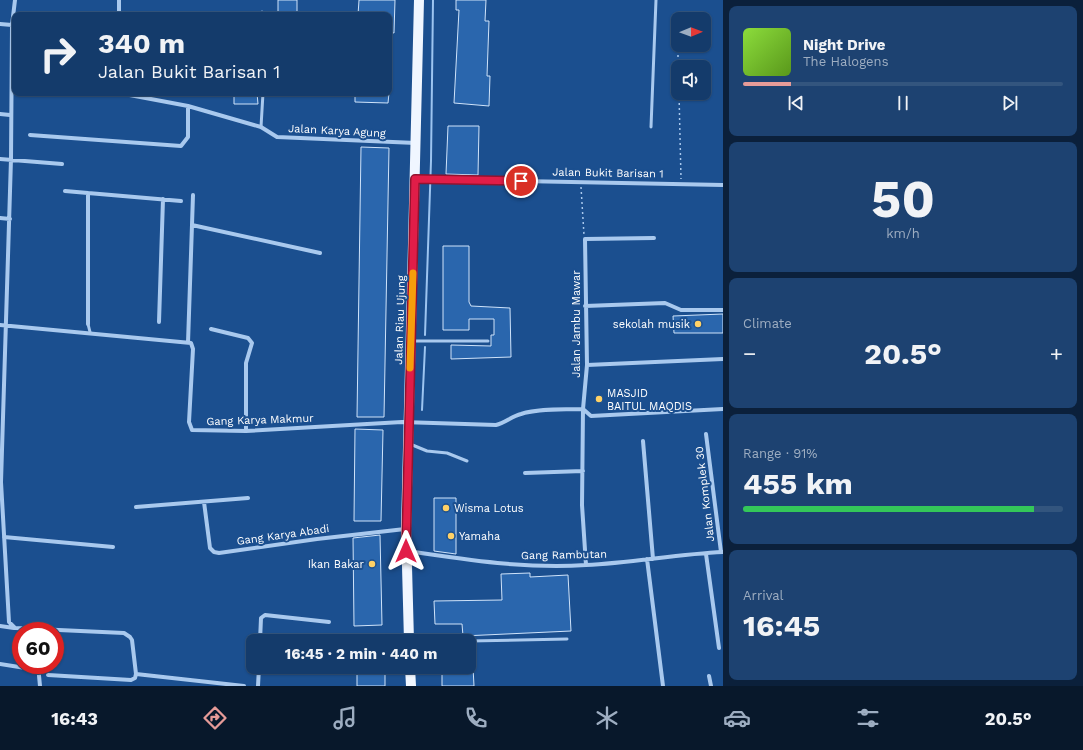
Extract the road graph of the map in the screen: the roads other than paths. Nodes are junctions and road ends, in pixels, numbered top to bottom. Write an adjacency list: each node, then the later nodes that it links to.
1 (15, 0): 5 (street)
2 (119, 0): 6 (street)
3 (419, 0): 18 (main road, Jalan Riau Ujung)
4 (656, 0): 16 (lane)
5 (14, 12)
6 (119, 12)
7 (0, 24): 8 (street)
8 (12, 27)
9 (12, 89): 14 (street)
10 (136, 96): 12 (street, Jalan Karya Agung)
11 (263, 96): 15 (lane)
12 (188, 106): 15 (street, Jalan Karya Agung); 17 (street)
13 (0, 114): 14 (street)
14 (10, 115): 20 (street)
15 (261, 127): 18 (street, Jalan Karya Agung)
16 (651, 127)
17 (30, 135)
18 (416, 143): 22 (main road, Jalan Riau Ujung)
19 (0, 159): 20 (street)
20 (11, 159): 21 (street); 30 (street)
21 (62, 164)
22 (418, 180): 23 (street, Jalan Bukit Barisan 1); 43 (main road, Jalan Riau Ujung)
23 (723, 185)
24 (66, 191): 25 (street)
25 (88, 193): 27 (street); 37 (street)
26 (193, 195): 31 (street)
27 (163, 199): 28 (street); 36 (street)
28 (181, 200)
29 (0, 218): 30 (street)
30 (10, 219): 39 (street)
31 (192, 225): 33 (street); 44 (street)
32 (654, 238): 34 (street, Jalan Jambu Mawar)
33 (320, 253)
34 (585, 306): 35 (street); 46 (street, Jalan Jambu Mawar)
35 (723, 310)
36 (159, 322)
37 (88, 324): 41 (lane)
38 (0, 325): 39 (street)
39 (7, 326): 41 (street); 52 (street)
40 (211, 329): 50 (street)
41 (90, 332): 44 (street)
42 (488, 340): 43 (lane)
43 (411, 341): 49 (main road, Jalan Riau Ujung)
44 (188, 343): 50 (street, Gang Karya Makmur)
45 (723, 359): 46 (street)
46 (587, 366): 47 (street, Jalan Jambu Mawar)
47 (583, 409): 48 (street); 49 (street); 56 (street, Jalan Jambu Mawar)
48 (723, 409)
49 (409, 423): 50 (street, Gang Karya Makmur); 54 (main road, Jalan Riau Ujung)
50 (246, 432)
51 (706, 434): 66 (street, Jalan Komplek 30)
52 (1, 439): 58 (street)
53 (643, 441): 69 (street)
54 (408, 444): 55 (lane); 62 (main road, Jalan Riau Ujung)
55 (467, 461)
56 (583, 471): 57 (street); 70 (street, Jalan Jambu Mawar)
57 (525, 473)
58 (0, 482): 63 (street)
59 (248, 498): 60 (street)
60 (204, 502): 61 (street); 62 (street, Gang Karya Abadi)
61 (136, 508)
62 (406, 529): 65 (main road, Jalan Riau Ujung)
63 (4, 537): 64 (street); 72 (street)
64 (113, 547)
65 (406, 551): 70 (street, Gang Rambutan); 77 (main road, Jalan Riau Ujung)
66 (722, 552): 67 (street, Gang Rambutan)
67 (706, 554): 69 (street, Gang Rambutan); 80 (street)
68 (647, 559): 69 (street, Gang Rambutan); 70 (street, Gang Rambutan); 93 (street)
69 (653, 559)
70 (586, 565)
71 (329, 622): 76 (street)
72 (12, 625)
73 (0, 626): 74 (street)
74 (12, 628)
75 (64, 631): 87 (street)
76 (260, 634)
77 (409, 634)
78 (568, 639): 79 (lane)
79 (476, 641)
80 (719, 648)
81 (0, 664): 82 (street)
82 (12, 665)
83 (39, 674): 89 (street)
84 (259, 674): 91 (street)
85 (410, 674): 92 (main road)
86 (48, 675): 87 (street)
87 (135, 676): 90 (street)
88 (709, 676): 94 (street)
89 (40, 686)
90 (244, 686)
91 (258, 686)
92 (411, 686)
93 (663, 686)
94 (711, 686)

